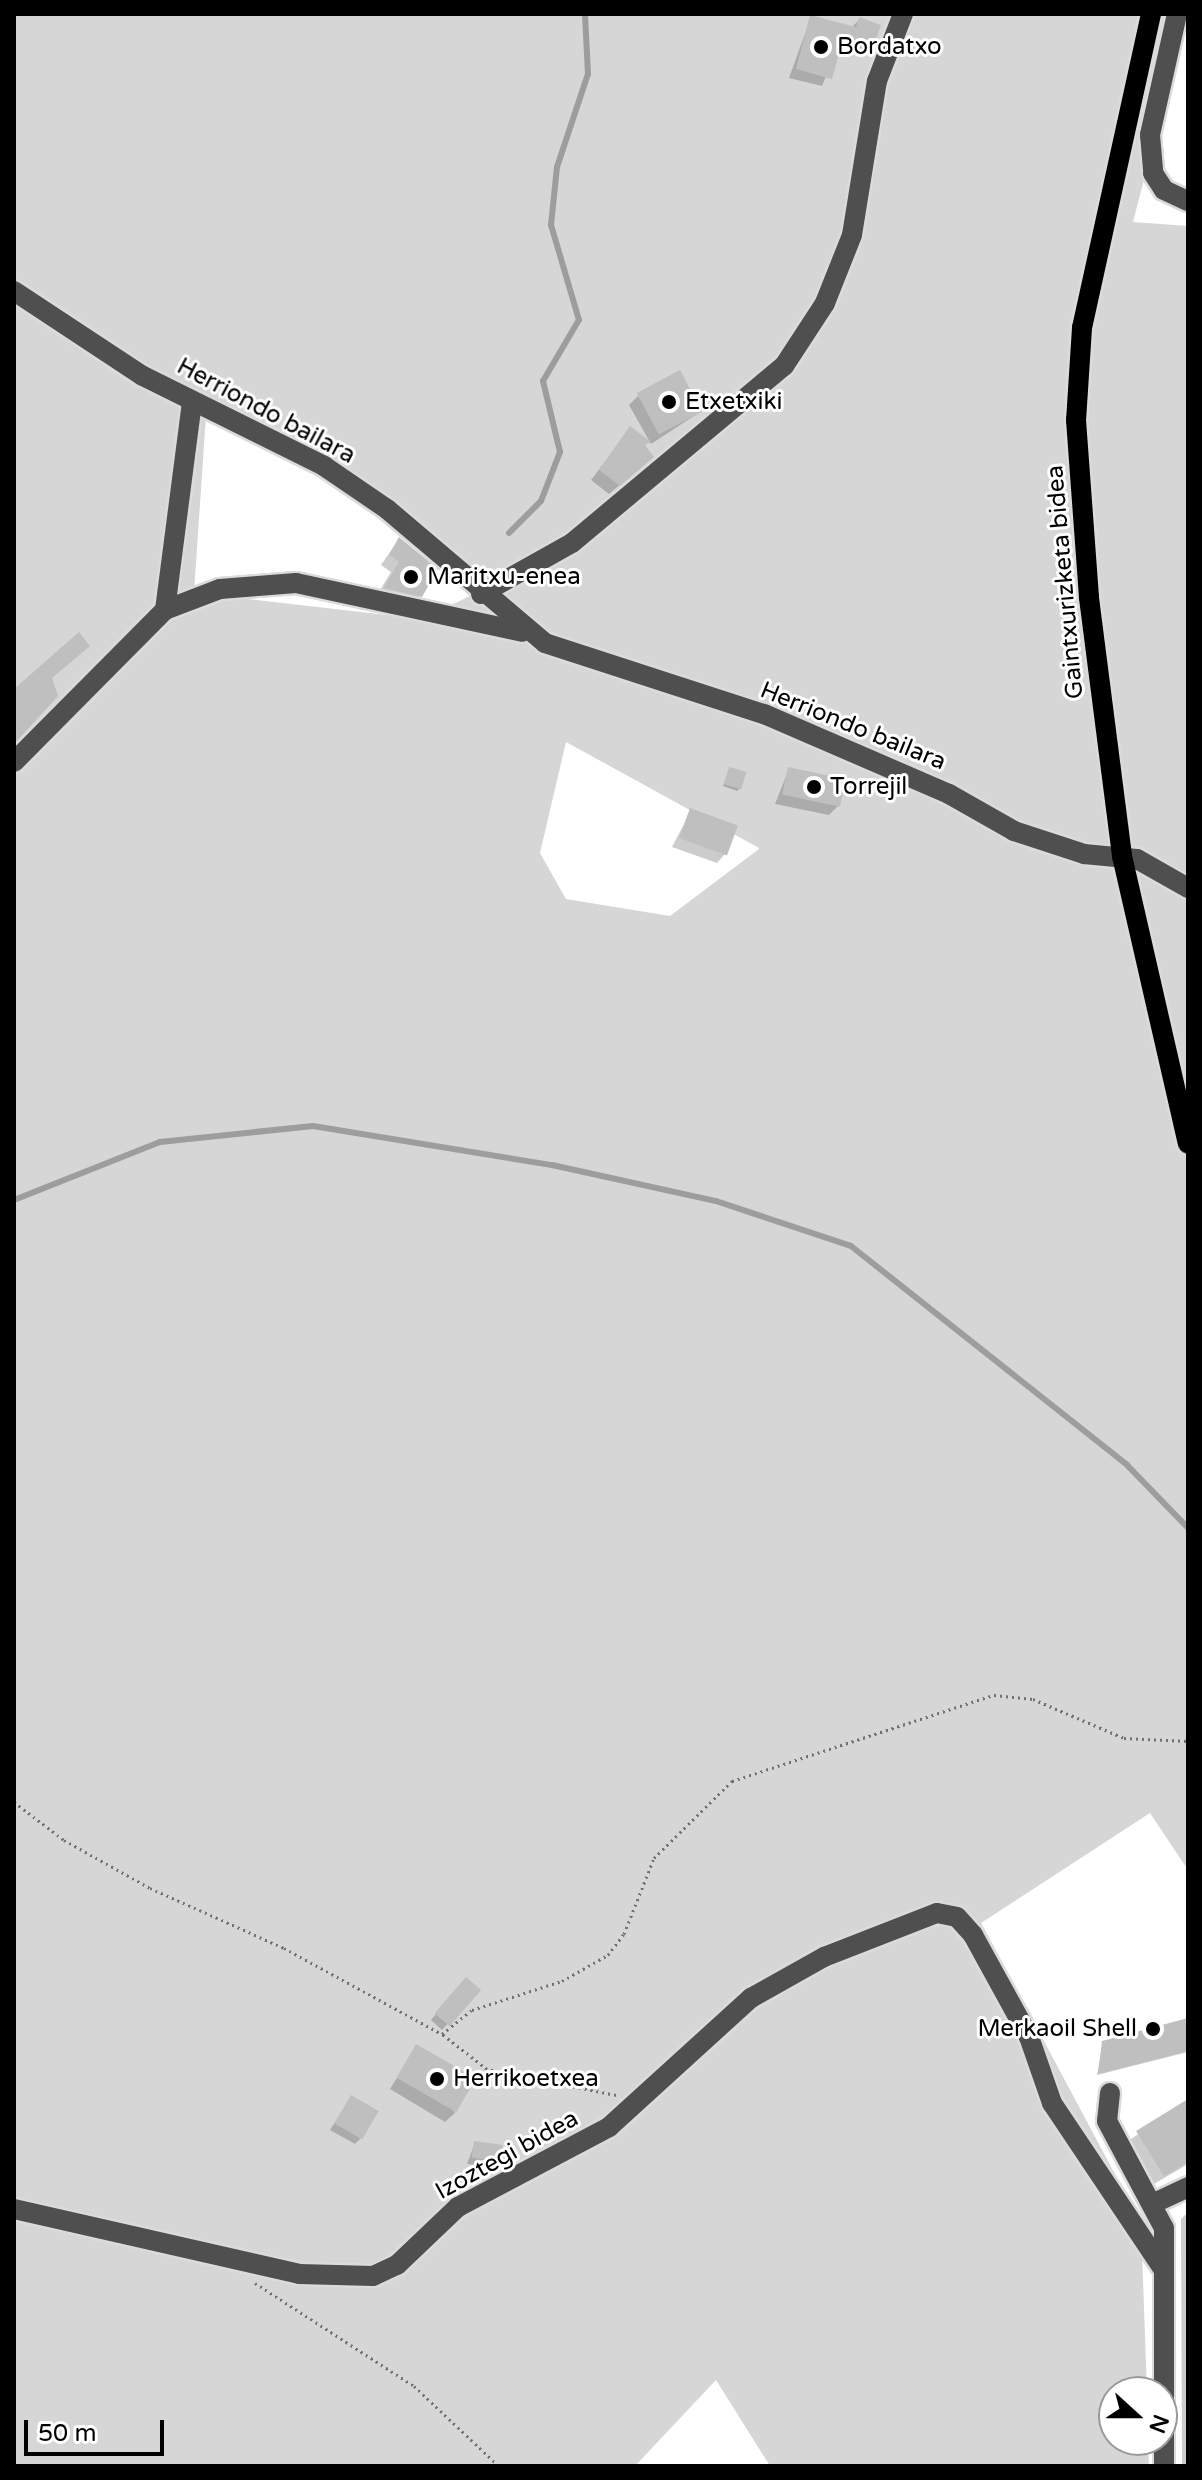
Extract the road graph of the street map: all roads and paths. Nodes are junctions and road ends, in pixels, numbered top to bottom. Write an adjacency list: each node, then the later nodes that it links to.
1 (903, 14): 7 (street)
2 (1151, 14): 11 (main road, Gaintxurizketa bidea)
3 (1177, 14): 4 (street)
4 (1188, 201)
5 (14, 291): 6 (street, Herriondo bailara)
6 (192, 402): 7 (street, Herriondo bailara); 8 (street)
7 (481, 594): 9 (street, Herriondo bailara)
8 (165, 610): 9 (street); 10 (street)
9 (526, 632): 11 (street, Herriondo bailara)
10 (14, 762)
11 (1122, 856): 12 (street, Herriondo bailara); 13 (main road, Gaintxurizketa bidea)
12 (1188, 888)
13 (1188, 1144)
14 (1188, 1741): 16 (path)
15 (14, 1802): 16 (path)
16 (442, 2034): 18 (path)
17 (1110, 2093): 20 (street)
18 (640, 2100): 22 (street, Izoztegi bidea); 23 (street, Izoztegi bidea)
19 (1188, 2187): 20 (street)
20 (1152, 2204): 23 (street)
21 (14, 2209): 22 (street, Izoztegi bidea)
22 (242, 2263): 24 (path)
23 (1163, 2269): 25 (street)
24 (499, 2466)
25 (1164, 2466)

